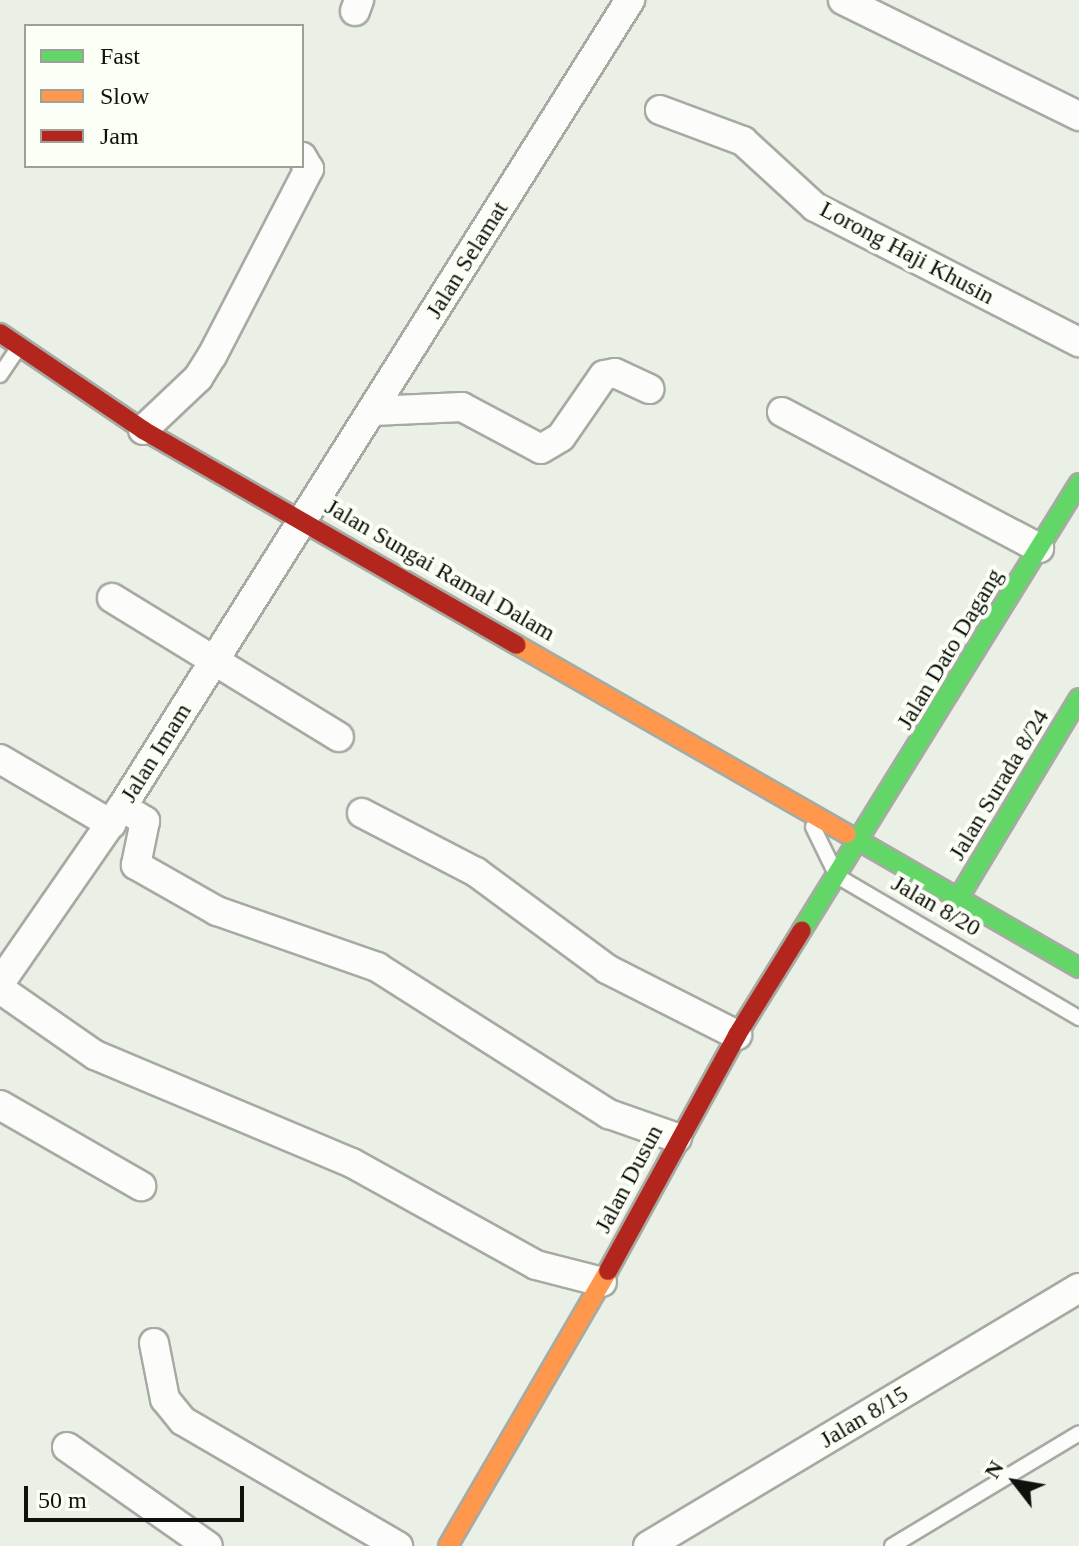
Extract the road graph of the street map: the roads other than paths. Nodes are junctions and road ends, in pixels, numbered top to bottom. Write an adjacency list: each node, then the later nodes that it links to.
1 (630, 0): 11 (street, Jalan Selamat)
2 (843, 0): 4 (street)
3 (660, 110): 7 (street, Lorong Haji Khusin)
4 (1079, 116)
5 (304, 160): 13 (street)
6 (0, 333): 8 (street, Jalan Sungai Ramal Dalam)
7 (1079, 342)
8 (20, 347): 9 (lane); 13 (street, Jalan Sungai Ramal Dalam)
9 (0, 375)
10 (649, 389): 11 (street)
11 (373, 411): 15 (street, Jalan Selamat)
12 (782, 412): 16 (street)
13 (143, 430): 15 (street, Jalan Sungai Ramal Dalam)
14 (1079, 483): 16 (street, Jalan Dato Dagang)
15 (305, 520): 18 (street, Jalan Imam); 22 (street, Jalan Sungai Ramal Dalam)
16 (1039, 548): 25 (street, Jalan Dato Dagang)
17 (112, 598): 18 (street)
18 (214, 661): 20 (street); 24 (street, Jalan Imam)
19 (1079, 698): 27 (street, Jalan Surada 8/24)
20 (339, 737)
21 (0, 759): 24 (street)
22 (802, 805): 25 (street, Jalan Sungai Ramal Dalam); 26 (lane)
23 (362, 813): 32 (street)
24 (116, 816): 29 (street, Jalan Imam); 34 (street)
25 (861, 839): 26 (street, Jalan Dusun); 27 (street, Jalan 8/20)
26 (837, 876): 31 (lane, Jalan 8/20); 32 (street, Jalan Dusun)
27 (959, 897): 28 (street, Jalan 8/20)
28 (1079, 968)
29 (0, 983)
30 (0, 989): 36 (street)
31 (1079, 1018)
32 (737, 1035): 34 (street, Jalan Dusun)
33 (0, 1105): 35 (street)
34 (677, 1138): 36 (street, Jalan Dusun)
35 (141, 1186)
36 (602, 1282): 43 (street, Jalan Dusun)
37 (1079, 1288): 44 (street, Jalan 8/15)
38 (154, 1343): 42 (street)
39 (1079, 1433): 45 (lane)
40 (67, 1447): 41 (street)
41 (208, 1546)
42 (398, 1546)
43 (448, 1546)
44 (648, 1546)
45 (892, 1546)

